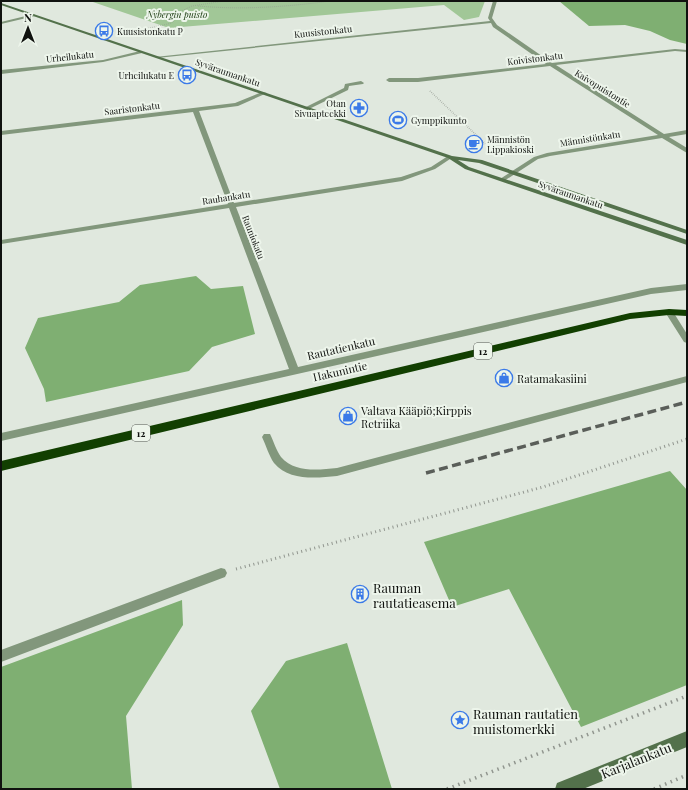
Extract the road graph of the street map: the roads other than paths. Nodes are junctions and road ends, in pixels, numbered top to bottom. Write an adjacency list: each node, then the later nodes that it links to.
1 (495, 1): 4 (street)
2 (1, 4): 3 (main road, Syväraumankatu)
3 (34, 15): 5 (street); 7 (main road, Syväraumankatu)
4 (491, 22): 8 (street, Kuusistonkatu); 9 (street, Kaivopuistontie)
5 (1, 23)
6 (684, 50): 9 (street, Koivistonkatu)
7 (140, 52): 8 (main road, Syväraumankatu); 10 (street, Urheilukatu)
8 (157, 57): 13 (main road, Syväraumankatu)
9 (550, 64): 11 (street, Koivistonkatu); 18 (street, Kaivopuistontie)
10 (1, 72)
11 (389, 80)
12 (361, 83): 14 (street)
13 (264, 93): 14 (main road, Syväraumankatu); 15 (street, Saaristonkatu)
14 (307, 108): 20 (main road, Syväraumankatu)
15 (195, 109): 17 (street, Saaristonkatu); 23 (street, Rauniokatu)
16 (687, 132): 18 (street, Männistönkatu)
17 (1, 134)
18 (664, 136): 19 (street, Kaivopuistontie); 21 (street, Männistönkatu)
19 (687, 151)
20 (450, 157): 21 (main road, Syväraumankatu); 22 (main road, Syväraumankatu); 23 (street, Rauhankatu)
21 (513, 172): 22 (street, Männistönkatu); 24 (main road, Syväraumankatu)
22 (502, 180): 26 (main road, Syväraumankatu)
23 (232, 205): 25 (street, Rauhankatu); 31 (street, Rauniokatu)
24 (687, 232)
25 (1, 242)
26 (687, 243)
27 (687, 287): 31 (street, Rautatienkatu)
28 (669, 312): 29 (highway, Hakunintie / 12); 30 (lane); 35 (highway, Hakunintie / 12)
29 (687, 312)
30 (687, 340)
31 (295, 371): 33 (street, Rautatienkatu)
32 (687, 379): 34 (lane)
33 (1, 437)
34 (267, 437)
35 (1, 466)
36 (221, 573): 37 (lane)
37 (1, 656)
38 (687, 739): 39 (main road, Karjalankatu)
39 (563, 789)

